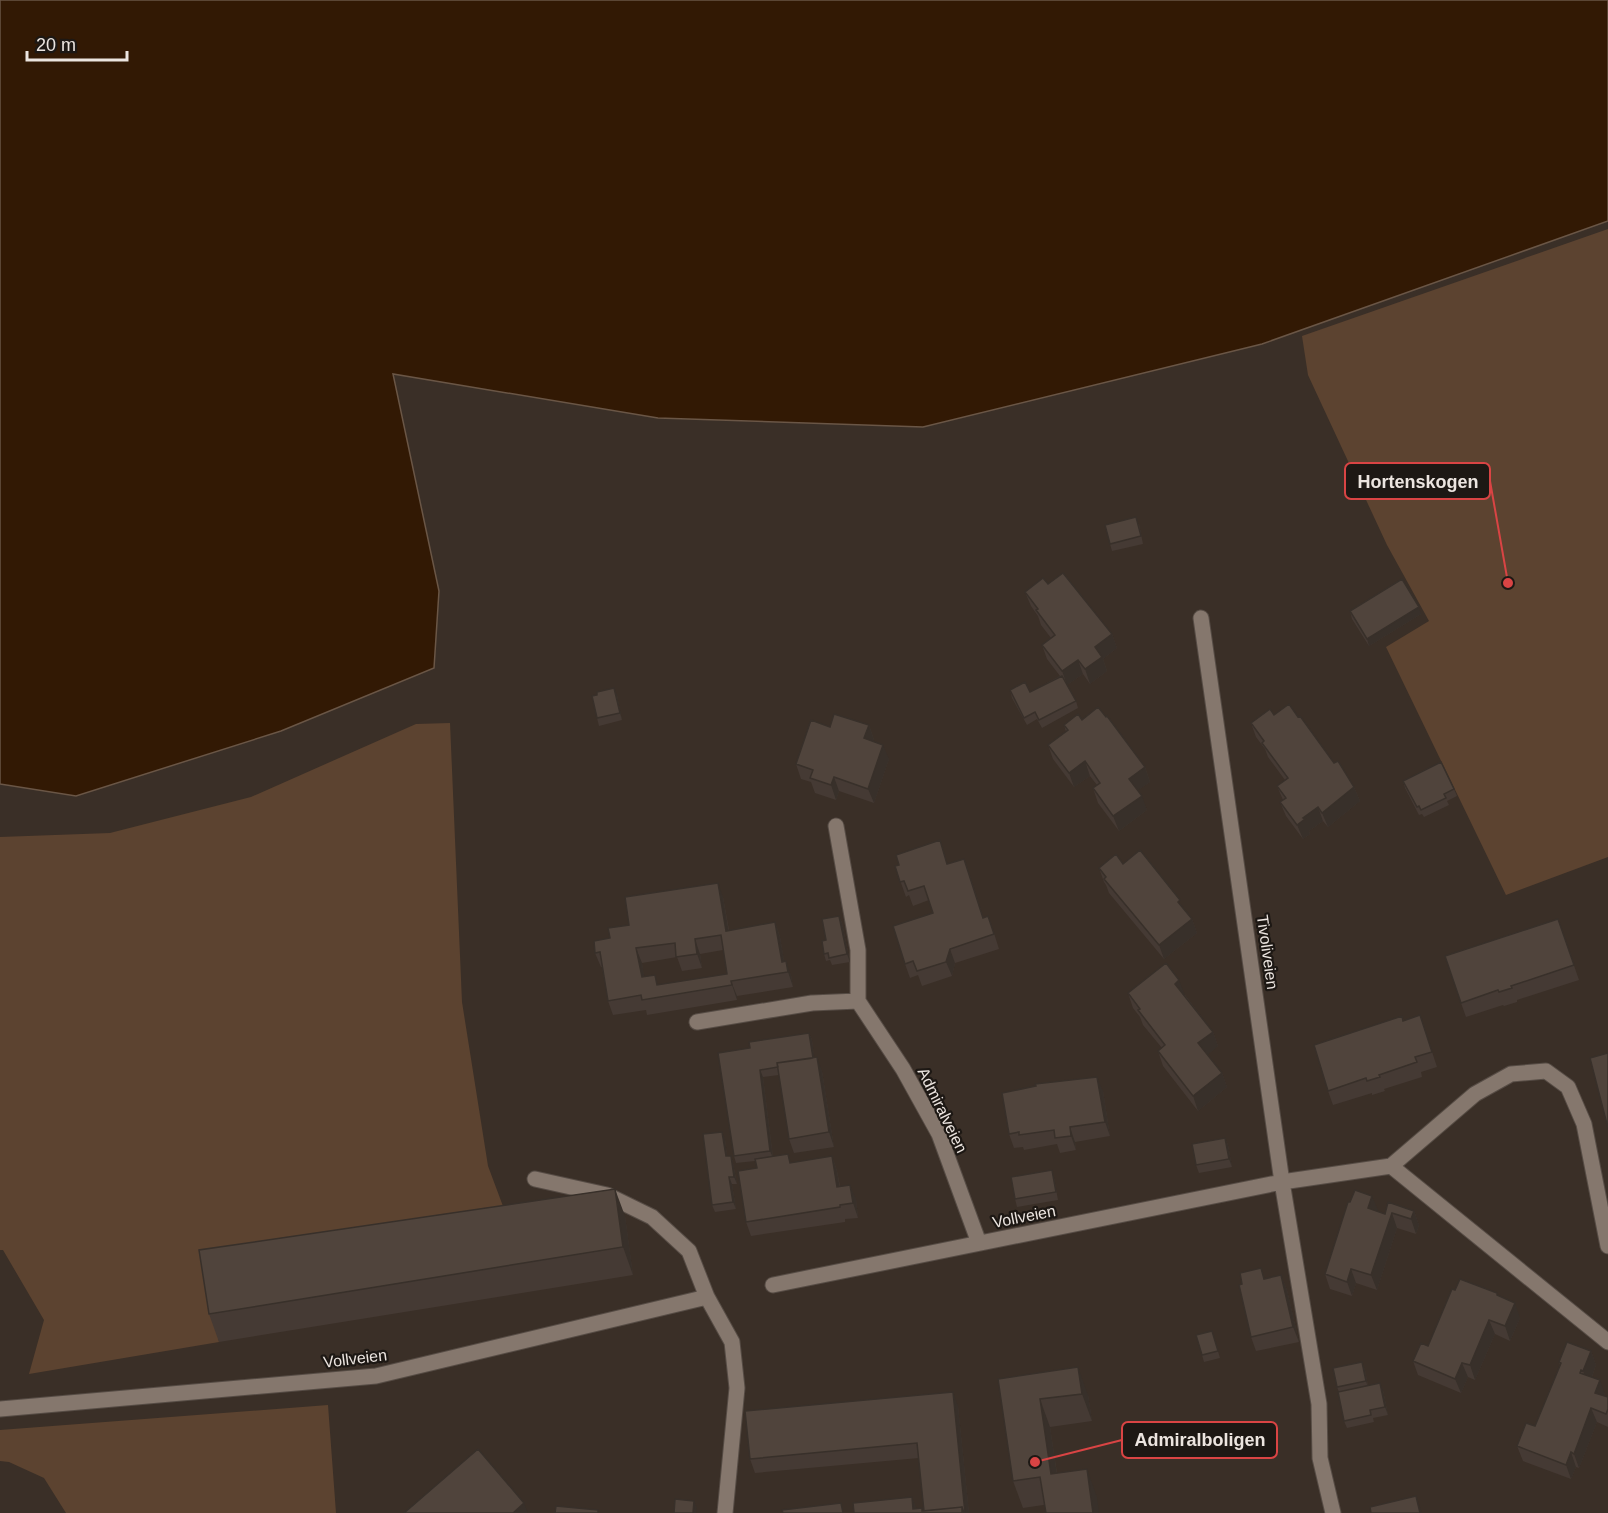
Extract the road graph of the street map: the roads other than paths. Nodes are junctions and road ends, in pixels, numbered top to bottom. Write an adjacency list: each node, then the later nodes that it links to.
1 (1201, 618): 7 (street, Tivoliveien)
2 (836, 826): 3 (street)
3 (858, 1001): 4 (street); 8 (street, Admiralveien)
4 (697, 1022)
5 (1391, 1166): 7 (street); 9 (street); 12 (street)
6 (535, 1179): 11 (street)
7 (1282, 1182): 8 (street, Vollveien); 15 (street, Tivoliveien)
8 (979, 1243): 10 (street, Vollveien)
9 (1608, 1246)
10 (773, 1285)
11 (707, 1297): 13 (street, Vollveien); 14 (street)
12 (1608, 1342)
13 (0, 1409)
14 (725, 1513)
15 (1332, 1513)

